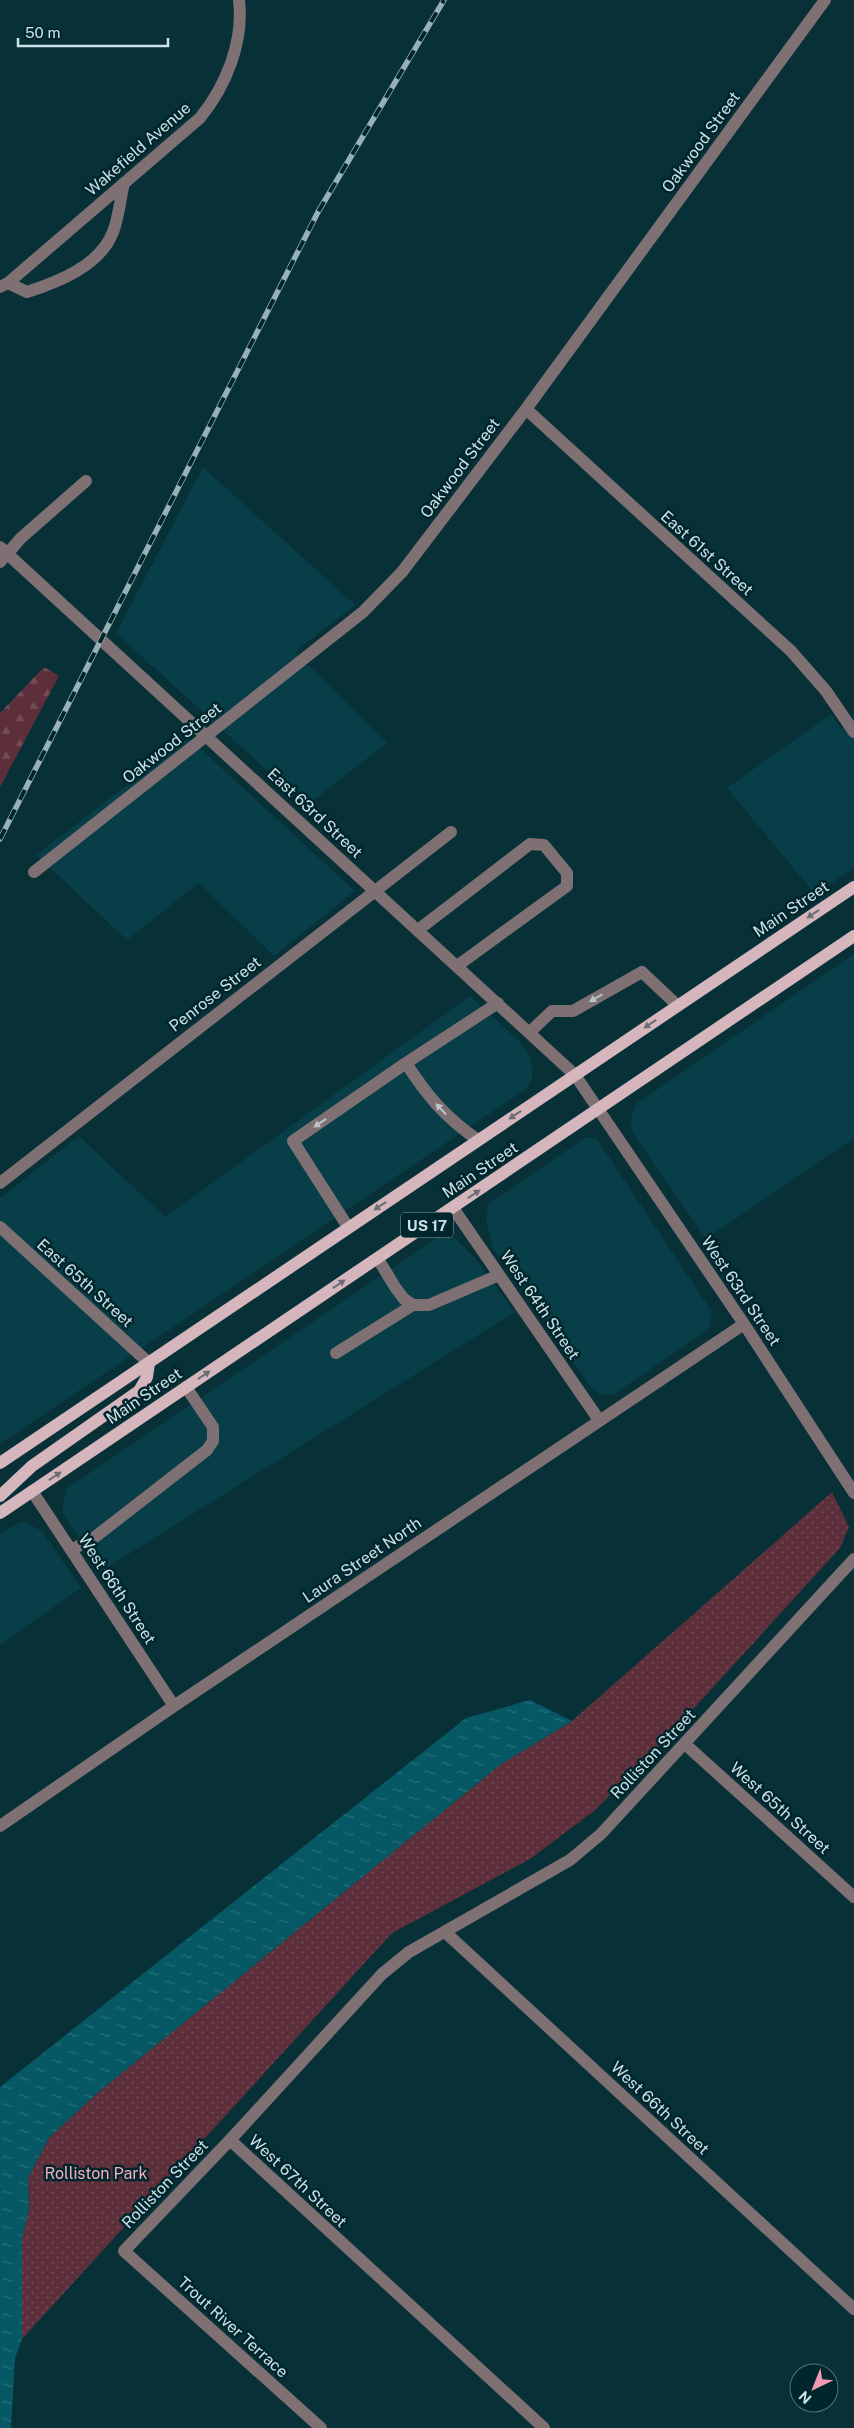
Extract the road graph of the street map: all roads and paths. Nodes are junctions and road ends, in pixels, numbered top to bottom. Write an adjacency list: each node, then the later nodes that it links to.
1 (239, 0): 3 (street, Wakefield Avenue)
2 (825, 0): 5 (street, Oakwood Street)
3 (124, 183): 4 (street, Wakefield Avenue); 4 (street)
4 (4, 285)
5 (526, 409): 8 (street, East 61st Street); 9 (street, Oakwood Street)
6 (86, 482): 7 (street)
7 (3, 555): 9 (street, East 63rd Street)
8 (854, 732)
9 (208, 736): 11 (street, Oakwood Street); 13 (street, East 63rd Street)
10 (451, 832): 13 (street, Penrose Street)
11 (34, 872)
12 (854, 887): 18 (main road, Main Street / US 17, one-way to 18)
13 (374, 890): 14 (street, East 63rd Street); 24 (street, Penrose Street)
14 (418, 930): 16 (street, East 63rd Street); 16 (street)
15 (854, 936): 22 (main road, Main Street / US 17)
16 (457, 966): 17 (street, East 63rd Street)
17 (498, 1003): 19 (street, East 63rd Street); 20 (street)
18 (677, 1005): 19 (street, one-way to 19); 21 (main road, Main Street / US 17, one-way to 21)
19 (530, 1032): 21 (street, East 63rd Street)
20 (406, 1064): 23 (street, one-way to 20); 27 (street, one-way to 27)
21 (575, 1075): 22 (street, East 63rd Street); 23 (main road, Main Street / US 17, one-way to 23)
22 (599, 1109): 25 (main road, Main Street / US 17, one-way to 22); 31 (street, West 63rd Street)
23 (478, 1140): 27 (main road, Main Street / US 17, one-way to 27)
24 (0, 1183)
25 (453, 1208): 28 (main road, Main Street / US 17); 29 (street, West 64th Street)
26 (0, 1227): 33 (street, East 65th Street)
27 (348, 1227): 33 (main road, Main Street / US 17)
28 (378, 1258): 30 (street); 34 (main road, Main Street / US 17, one-way to 28)
29 (499, 1275): 30 (street); 35 (street, West 64th Street)
30 (413, 1305): 32 (street)
31 (744, 1324): 35 (street, Laura Street North); 38 (street, West 63rd Street)
32 (336, 1353)
33 (148, 1363): 36 (main road, Main Street / US 17); 39 (main road)
34 (186, 1387): 37 (main road, Main Street / US 17, one-way to 34); 41 (street)
35 (599, 1420): 43 (street, Laura Street North)
36 (0, 1463)
37 (32, 1491): 40 (main road, Main Street / US 17); 41 (street, West 66th Street)
38 (854, 1493)
39 (0, 1496)
40 (0, 1513)
41 (71, 1550): 43 (street, West 66th Street)
42 (854, 1559): 44 (street, Rolliston Street)
43 (174, 1706): 45 (street, Laura Street North)
44 (685, 1744): 46 (street, West 65th Street); 47 (street, Rolliston Street)
45 (0, 1826)
46 (854, 1897)
47 (445, 1932): 48 (street, West 67th Street); 50 (street, West 66th Street)
48 (230, 2140): 49 (street, Rolliston Street); 52 (street, West 67th Street)
49 (124, 2251): 51 (street, Trout River Terrace)
50 (854, 2309)
51 (321, 2428)
52 (544, 2428)

